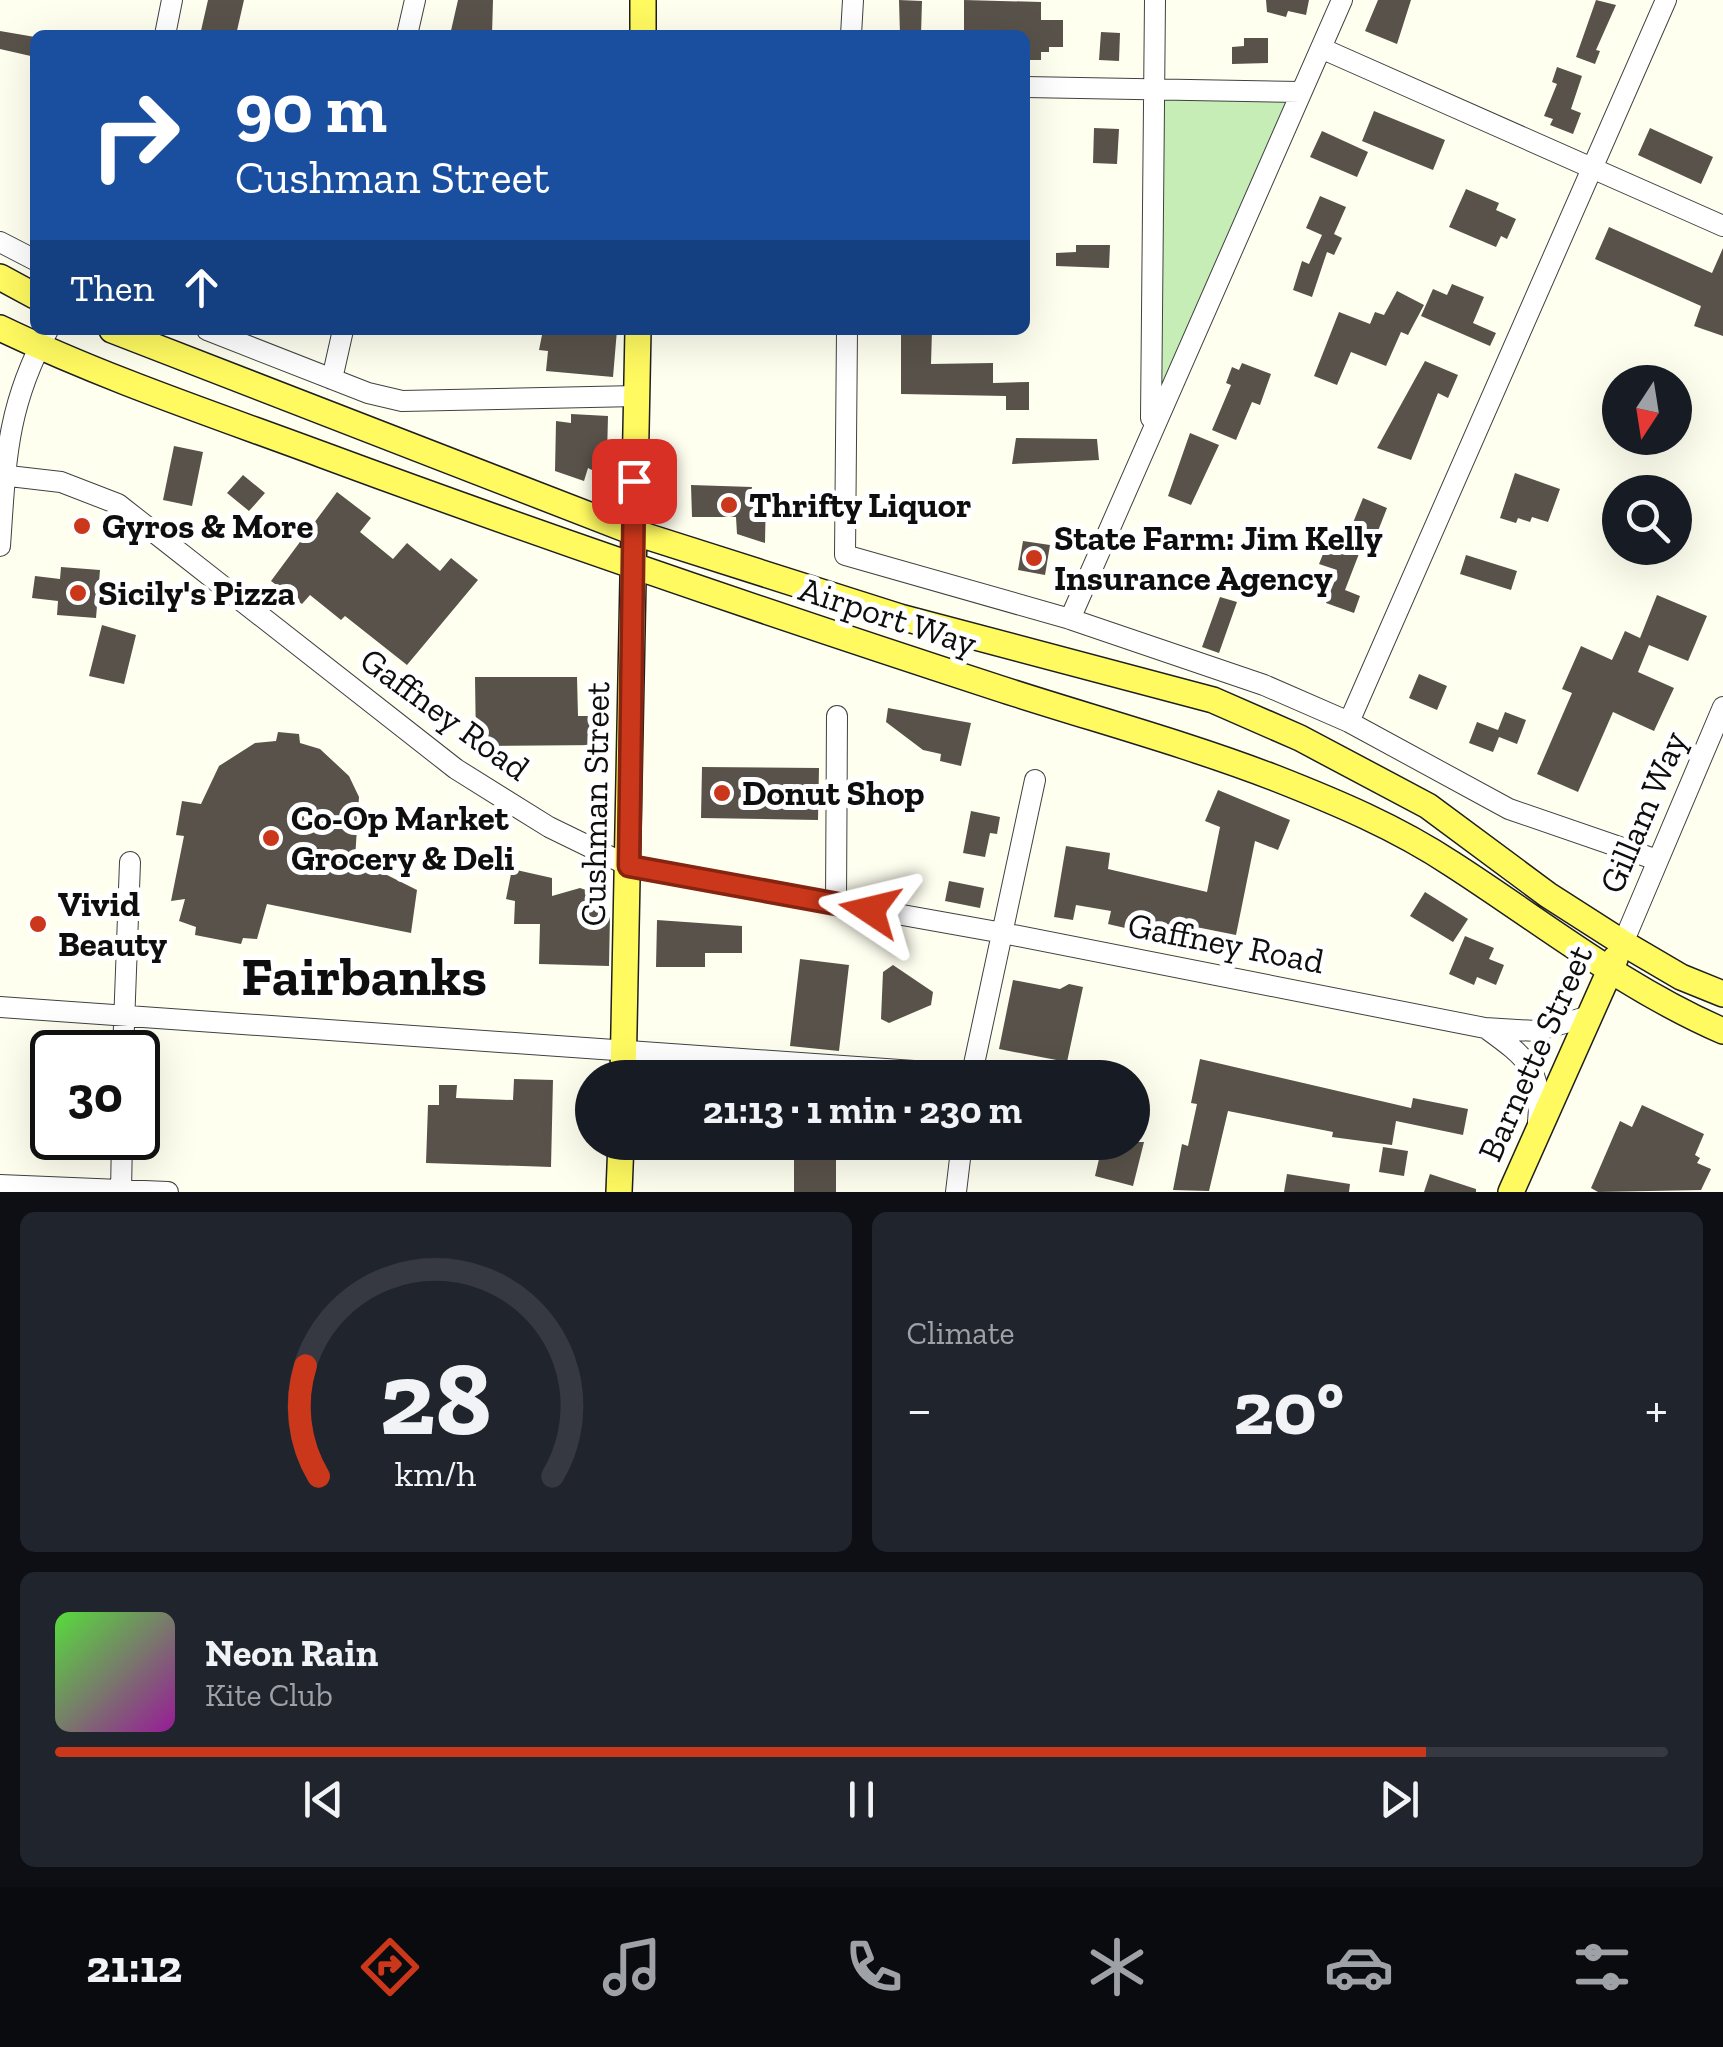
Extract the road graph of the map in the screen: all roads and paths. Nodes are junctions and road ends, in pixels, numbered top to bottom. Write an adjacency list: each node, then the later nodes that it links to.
1 (172, 0): 8 (street)
2 (415, 0): 9 (street)
3 (644, 0): 10 (main road)
4 (852, 0): 11 (street)
5 (1156, 0): 14 (street)
6 (1342, 0): 12 (street)
7 (1666, 0): 16 (street)
8 (166, 30)
9 (409, 30)
10 (643, 30)
11 (851, 30)
12 (1322, 49): 15 (street); 16 (street)
13 (1030, 87): 14 (street)
14 (1154, 90): 15 (street); 32 (street)
15 (1300, 92): 32 (street)
16 (1591, 171): 17 (street); 40 (street)
17 (1723, 226)
18 (0, 242): 19 (street)
19 (30, 257)
20 (0, 277): 21 (main road)
21 (30, 293)
22 (0, 328): 23 (main road, Airport Way)
23 (30, 335)
24 (125, 335): 34 (main road, Airport Way)
25 (220, 335): 30 (street)
26 (342, 335): 30 (street)
27 (638, 335): 31 (main road, Cushman Street)
28 (847, 335): 37 (street)
29 (43, 338): 33 (street); 36 (main road, Airport Way)
30 (332, 378): 31 (street)
31 (637, 396): 34 (main road, Cushman Street)
32 (1151, 429): 37 (street)
33 (2, 475): 35 (street); 44 (street, Gaffney Road)
34 (633, 532): 36 (main road, Cushman Street); 47 (main road, Airport Way)
35 (0, 546)
36 (634, 569): 44 (main road, Cushman Street); 48 (main road, Airport Way)
37 (1070, 620): 40 (street)
38 (1723, 707): 42 (street, Gillam Way)
39 (837, 716): 45 (street)
40 (1349, 722): 42 (street)
41 (1035, 780): 46 (street)
42 (1658, 860): 47 (street, Gillam Way)
43 (130, 862): 52 (street)
44 (629, 866): 45 (street, Gaffney Road); 56 (main road, Cushman Street)
45 (836, 904): 46 (street, Gaffney Road)
46 (1004, 932): 53 (street, Gaffney Road); 59 (street)
47 (1623, 943): 48 (main road, Barnette Street); 49 (main road, Airport Way)
48 (1610, 972): 51 (main road, Barnette Street); 55 (main road, Airport Way)
49 (1723, 994)
50 (0, 1007): 52 (street)
51 (1590, 1016): 53 (street, Gaffney Road); 60 (main road, Barnette Street)
52 (123, 1018): 54 (street); 56 (street)
53 (1485, 1028): 60 (street, Gaffney Road)
54 (123, 1030)
55 (1723, 1030)
56 (624, 1051): 57 (main road, Cushman Street); 58 (street)
57 (624, 1060)
58 (749, 1060)
59 (975, 1060)
60 (1538, 1134): 69 (main road, Barnette Street)
61 (122, 1160): 65 (street)
62 (621, 1160): 67 (main road)
63 (960, 1160): 68 (street)
64 (0, 1184): 65 (street)
65 (121, 1191): 66 (street)
66 (168, 1192)
67 (620, 1192)
68 (956, 1192)
69 (1511, 1192)

